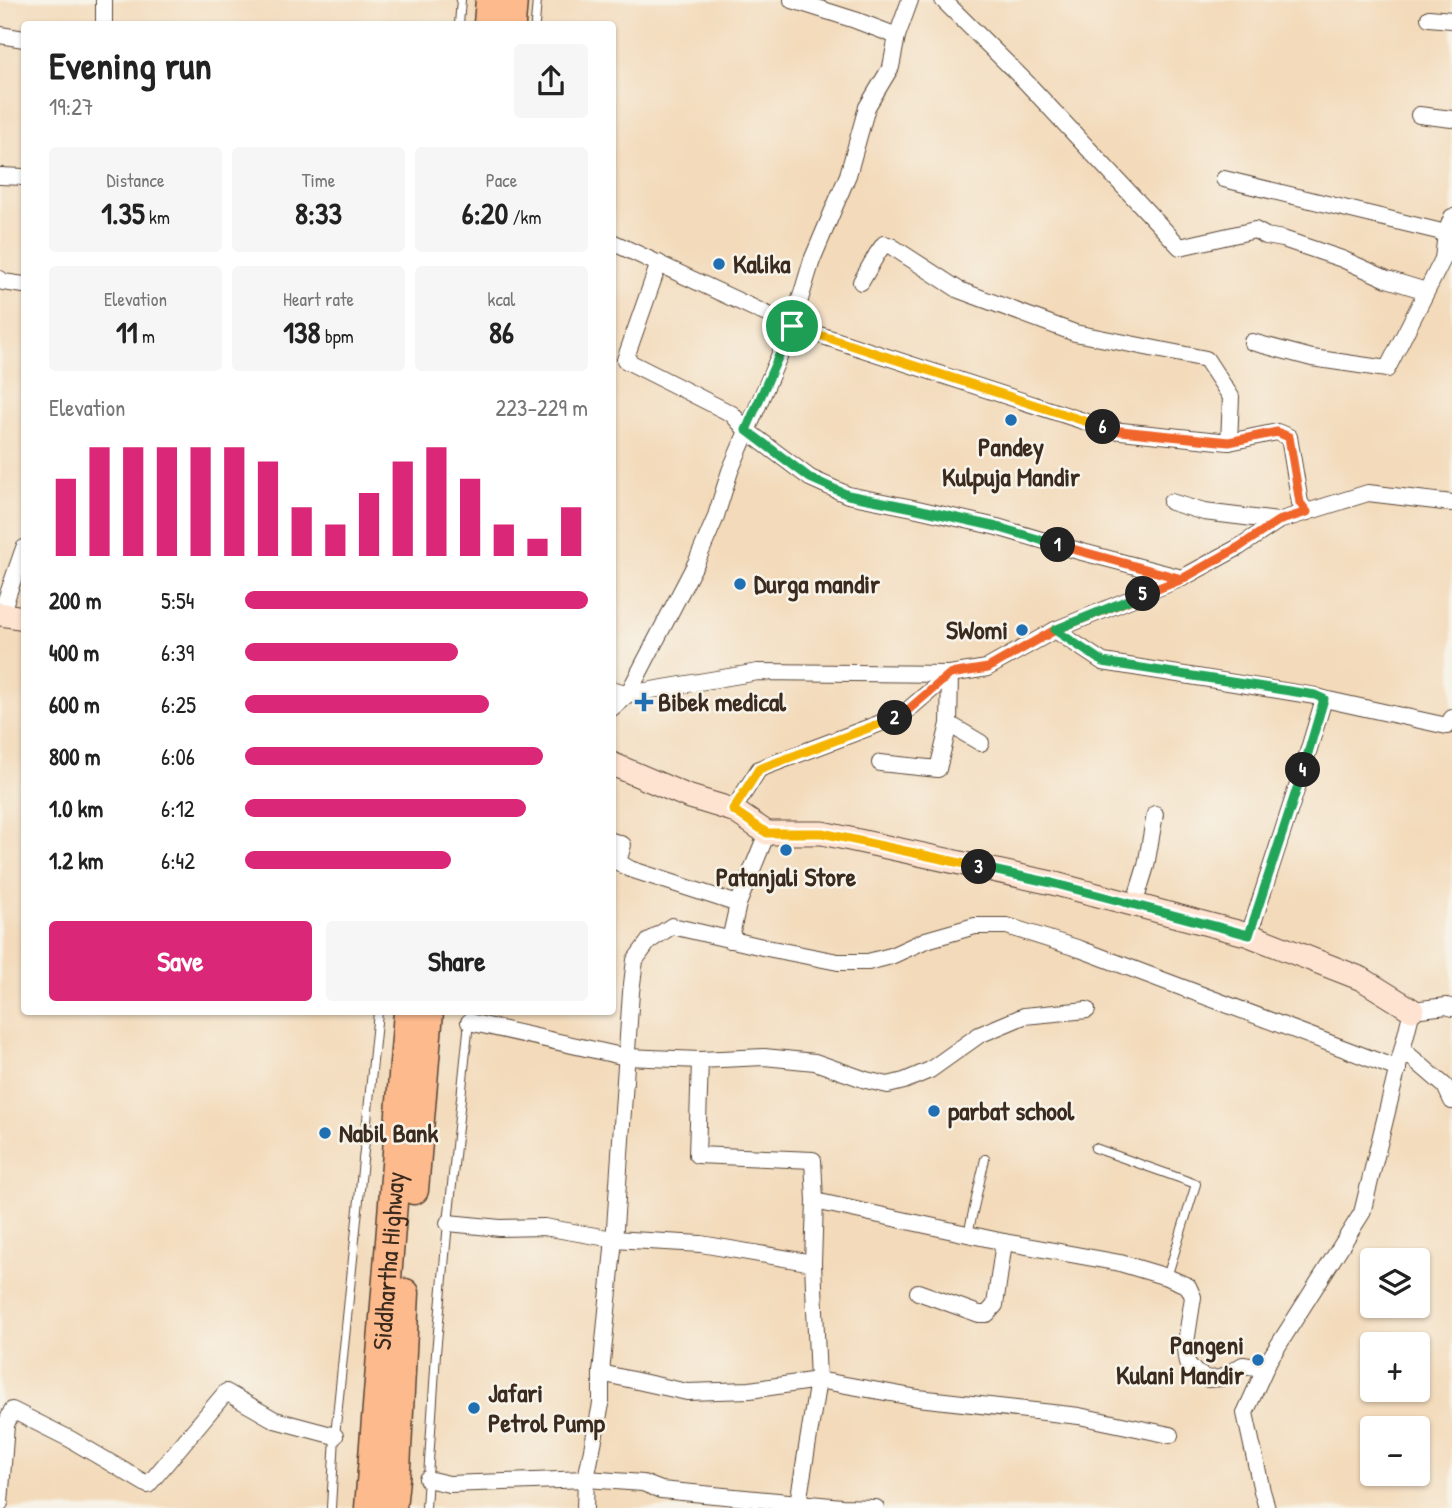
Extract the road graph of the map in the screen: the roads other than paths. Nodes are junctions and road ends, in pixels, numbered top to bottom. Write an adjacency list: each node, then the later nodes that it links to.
1 (104, 0): 11 (street)
2 (461, 0): 12 (lane)
3 (490, 0): 13 (highway)
4 (513, 0): 14 (highway)
5 (537, 0): 15 (lane)
6 (792, 0): 17 (street)
7 (910, 0): 17 (street)
8 (943, 0): 30 (street)
9 (1429, 18): 10 (street)
10 (1452, 20)
11 (104, 21)
12 (459, 21)
13 (488, 21)
14 (511, 21)
15 (535, 21)
16 (0, 35): 18 (street)
17 (897, 36): 31 (street)
18 (21, 38)
19 (1419, 115): 20 (street)
20 (1452, 119)
21 (0, 176): 22 (street)
22 (21, 177)
23 (1224, 179): 24 (street)
24 (1449, 225): 30 (street)
25 (616, 244): 26 (street)
26 (659, 263): 31 (street); 33 (street)
27 (0, 279): 29 (street)
28 (861, 282): 34 (street)
29 (21, 285)
30 (1426, 291): 32 (street)
31 (792, 326): 33 (street); 34 (street)
32 (1252, 342)
33 (746, 430): 40 (street); 45 (street)
34 (1229, 442): 37 (street)
35 (1171, 502): 38 (street)
36 (1452, 503): 37 (street)
37 (1307, 512): 38 (street)
38 (1278, 521): 40 (street)
39 (21, 556): 41 (street)
40 (1182, 579): 43 (street)
41 (0, 614): 42 (street)
42 (21, 618)
43 (1055, 630): 44 (street); 46 (street)
44 (950, 674): 45 (street); 47 (street); 52 (street)
45 (620, 691)
46 (1324, 699): 48 (street); 58 (street)
47 (949, 724): 49 (street); 50 (street)
48 (1450, 724)
49 (981, 743)
50 (880, 762)
51 (616, 766): 52 (street)
52 (733, 810): 54 (street)
53 (1155, 814): 57 (street)
54 (767, 833): 56 (street); 57 (street)
55 (616, 842): 56 (street)
56 (738, 904): 59 (street)
57 (1134, 905): 58 (street)
58 (1249, 935): 62 (street)
59 (730, 940): 68 (street); 70 (street)
60 (1452, 1008): 62 (street)
61 (1087, 1010): 69 (street)
62 (1412, 1010): 67 (street)
63 (378, 1015): 86 (lane)
64 (408, 1015): 93 (highway, Siddhartha Highway)
65 (429, 1015): 94 (highway, Siddhartha Highway)
66 (469, 1017): 68 (street); 75 (lane)
67 (1403, 1050): 70 (street); 71 (street)
68 (626, 1057): 69 (street); 77 (street)
69 (700, 1060): 74 (street)
70 (1398, 1069): 83 (street)
71 (1452, 1101)
72 (1095, 1148): 80 (lane)
73 (985, 1159): 76 (lane)
74 (815, 1201): 76 (street); 79 (street)
75 (448, 1223): 77 (street); 88 (lane)
76 (968, 1234): 78 (street)
77 (613, 1239): 79 (street); 82 (street)
78 (1004, 1242): 80 (street); 81 (street)
79 (813, 1263): 84 (street)
80 (1167, 1278): 83 (street)
81 (918, 1292)
82 (601, 1373): 84 (street); 89 (street)
83 (1262, 1373): 98 (street)
84 (818, 1380): 87 (street); 91 (street)
85 (3, 1424): 86 (street); 90 (street)
86 (335, 1436): 92 (lane)
87 (1170, 1436)
88 (427, 1479): 89 (street); 95 (lane)
89 (586, 1479): 91 (street); 96 (street)
90 (0, 1503)
91 (798, 1503): 97 (street)
92 (331, 1508)
93 (369, 1508)
94 (393, 1508)
95 (426, 1508)
96 (585, 1508)
97 (876, 1508)
98 (1267, 1508)

